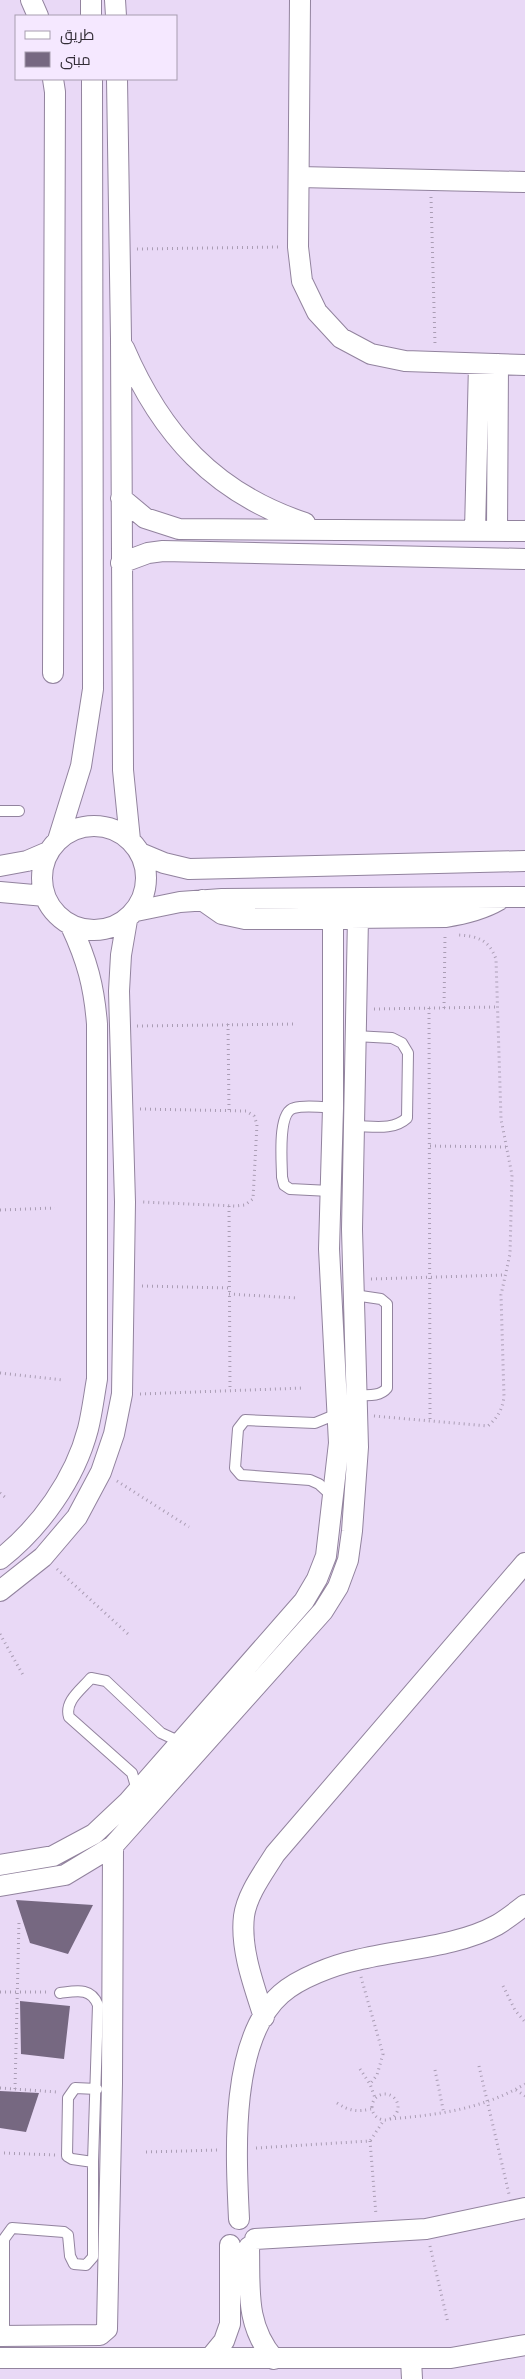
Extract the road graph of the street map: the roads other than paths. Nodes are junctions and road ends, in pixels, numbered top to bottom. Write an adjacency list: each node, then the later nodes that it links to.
1 (31, 0): 5 (street)
2 (91, 0): 6 (street)
3 (116, 0): 7 (street)
4 (300, 0): 13 (street)
5 (38, 15)
6 (91, 15)
7 (116, 15)
8 (53, 80): 25 (street)
9 (92, 80): 11 (street)
10 (117, 80): 12 (street)
11 (92, 130): 12 (street); 28 (street)
12 (118, 131): 15 (street)
13 (299, 177): 14 (street); 16 (street)
14 (525, 182)
15 (121, 339): 18 (street); 19 (street)
16 (489, 364): 17 (street); 20 (street); 21 (street)
17 (525, 365)
18 (122, 498): 19 (street); 24 (street)
19 (321, 528): 20 (street)
20 (475, 531): 21 (street)
21 (497, 531): 22 (street)
22 (525, 531)
23 (525, 559): 24 (street)
24 (121, 563): 29 (street)
25 (53, 673)
26 (0, 811): 27 (lane)
27 (19, 811)
28 (53, 846): 29 (street); 31 (street); 33 (street)
29 (135, 846): 30 (street); 37 (street)
30 (525, 861)
31 (0, 866)
32 (0, 892): 33 (street)
33 (45, 896): 40 (street)
34 (504, 897): 35 (street); 36 (street); 39 (street)
35 (525, 897)
36 (202, 900): 37 (street); 38 (street)
37 (131, 915): 40 (street); 51 (street)
38 (333, 917): 39 (street); 42 (street)
39 (358, 917): 41 (street)
40 (71, 926): 49 (street)
41 (356, 1036): 43 (street); 43 (lane)
42 (333, 1108): 44 (street); 44 (lane)
43 (354, 1126): 45 (street)
44 (330, 1191): 46 (street)
45 (353, 1287): 47 (street); 47 (lane)
46 (336, 1402): 47 (street); 48 (street); 48 (lane)
47 (357, 1405): 54 (street)
48 (333, 1498): 52 (street)
49 (0, 1559)
50 (525, 1563): 59 (street)
51 (0, 1590)
52 (182, 1738): 53 (street); 53 (lane)
53 (137, 1790): 55 (street)
54 (113, 1846): 56 (street); 65 (street)
55 (0, 1866)
56 (0, 1886)
57 (525, 1905): 59 (street)
58 (60, 1993): 60 (lane)
59 (264, 2017): 63 (street)
60 (97, 2090): 61 (lane); 61 (lane)
61 (93, 2162): 64 (lane)
62 (519, 2210): 63 (street)
63 (245, 2244): 68 (street); 69 (street)
64 (1, 2267): 65 (lane)
65 (2, 2336)
66 (525, 2345): 70 (street)
67 (0, 2358): 68 (street)
68 (210, 2358): 69 (street)
69 (274, 2358): 70 (street)
70 (411, 2359): 71 (street)
71 (412, 2379)

